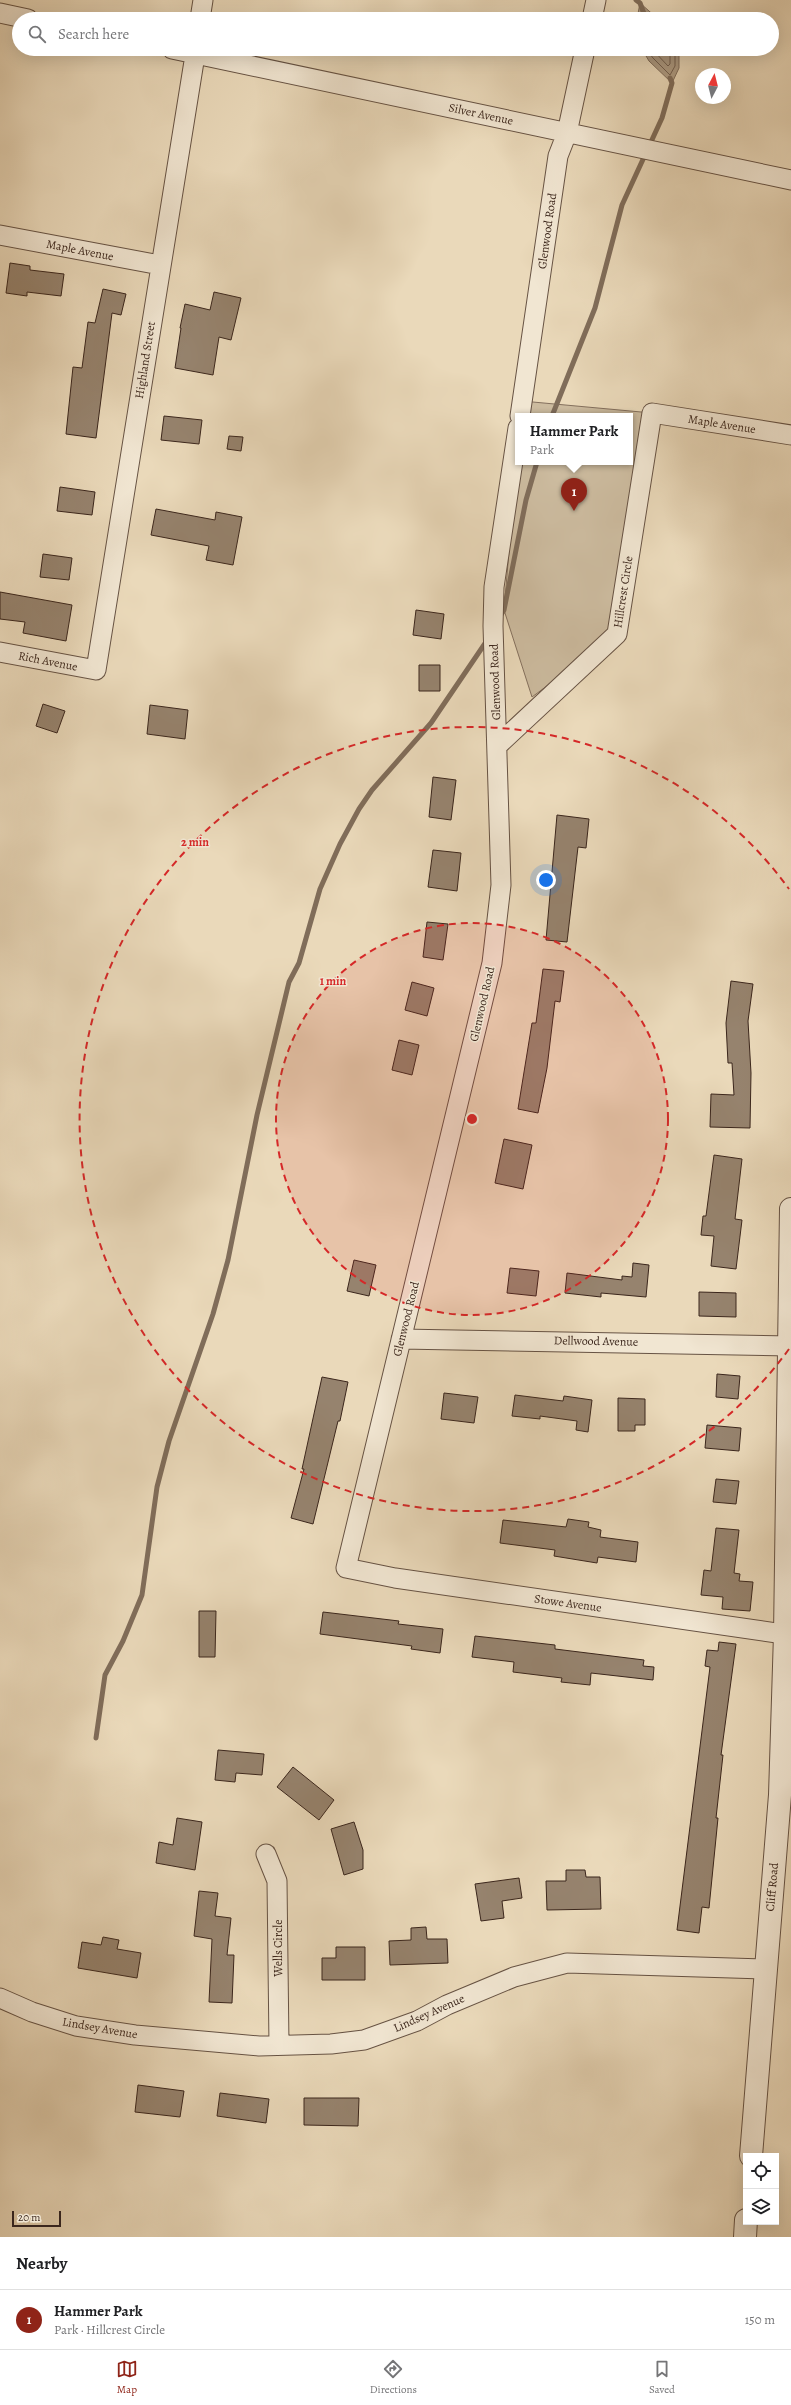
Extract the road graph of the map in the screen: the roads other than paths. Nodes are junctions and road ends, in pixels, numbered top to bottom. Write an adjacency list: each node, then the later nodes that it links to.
1 (203, 0): 3 (street)
2 (596, 0): 4 (street)
3 (201, 12)
4 (593, 12)
5 (0, 13): 6 (street)
6 (12, 16)
7 (194, 56): 13 (street, Highland Street)
8 (218, 56): 10 (street, Silver Avenue)
9 (584, 56): 10 (street, Glenwood Road)
10 (567, 133): 11 (street, Silver Avenue); 14 (street, Glenwood Road)
11 (791, 180)
12 (0, 235): 13 (street, Maple Avenue)
13 (160, 265): 19 (street, Highland Street)
14 (520, 413)
15 (652, 413): 16 (street, Maple Avenue); 20 (street, Hillcrest Circle)
16 (791, 435)
17 (515, 448): 20 (street, Glenwood Road)
18 (0, 652): 19 (street, Rich Avenue)
19 (96, 670)
20 (497, 746): 22 (street, Glenwood Road)
21 (791, 1209): 23 (street, Cliff Road)
22 (401, 1339): 23 (street, Dellwood Avenue); 24 (street, Glenwood Road)
23 (790, 1346): 25 (street, Cliff Road)
24 (346, 1568): 25 (street, Stowe Avenue)
25 (788, 1635): 27 (street, Cliff Road)
26 (266, 1854): 29 (street, Wells Circle)
27 (765, 1969): 29 (street, Lindsey Avenue); 30 (street, Cliff Road)
28 (0, 1998): 29 (street, Lindsey Avenue)
29 (279, 2045)
30 (750, 2153)
31 (746, 2225): 32 (street)
32 (745, 2237)

